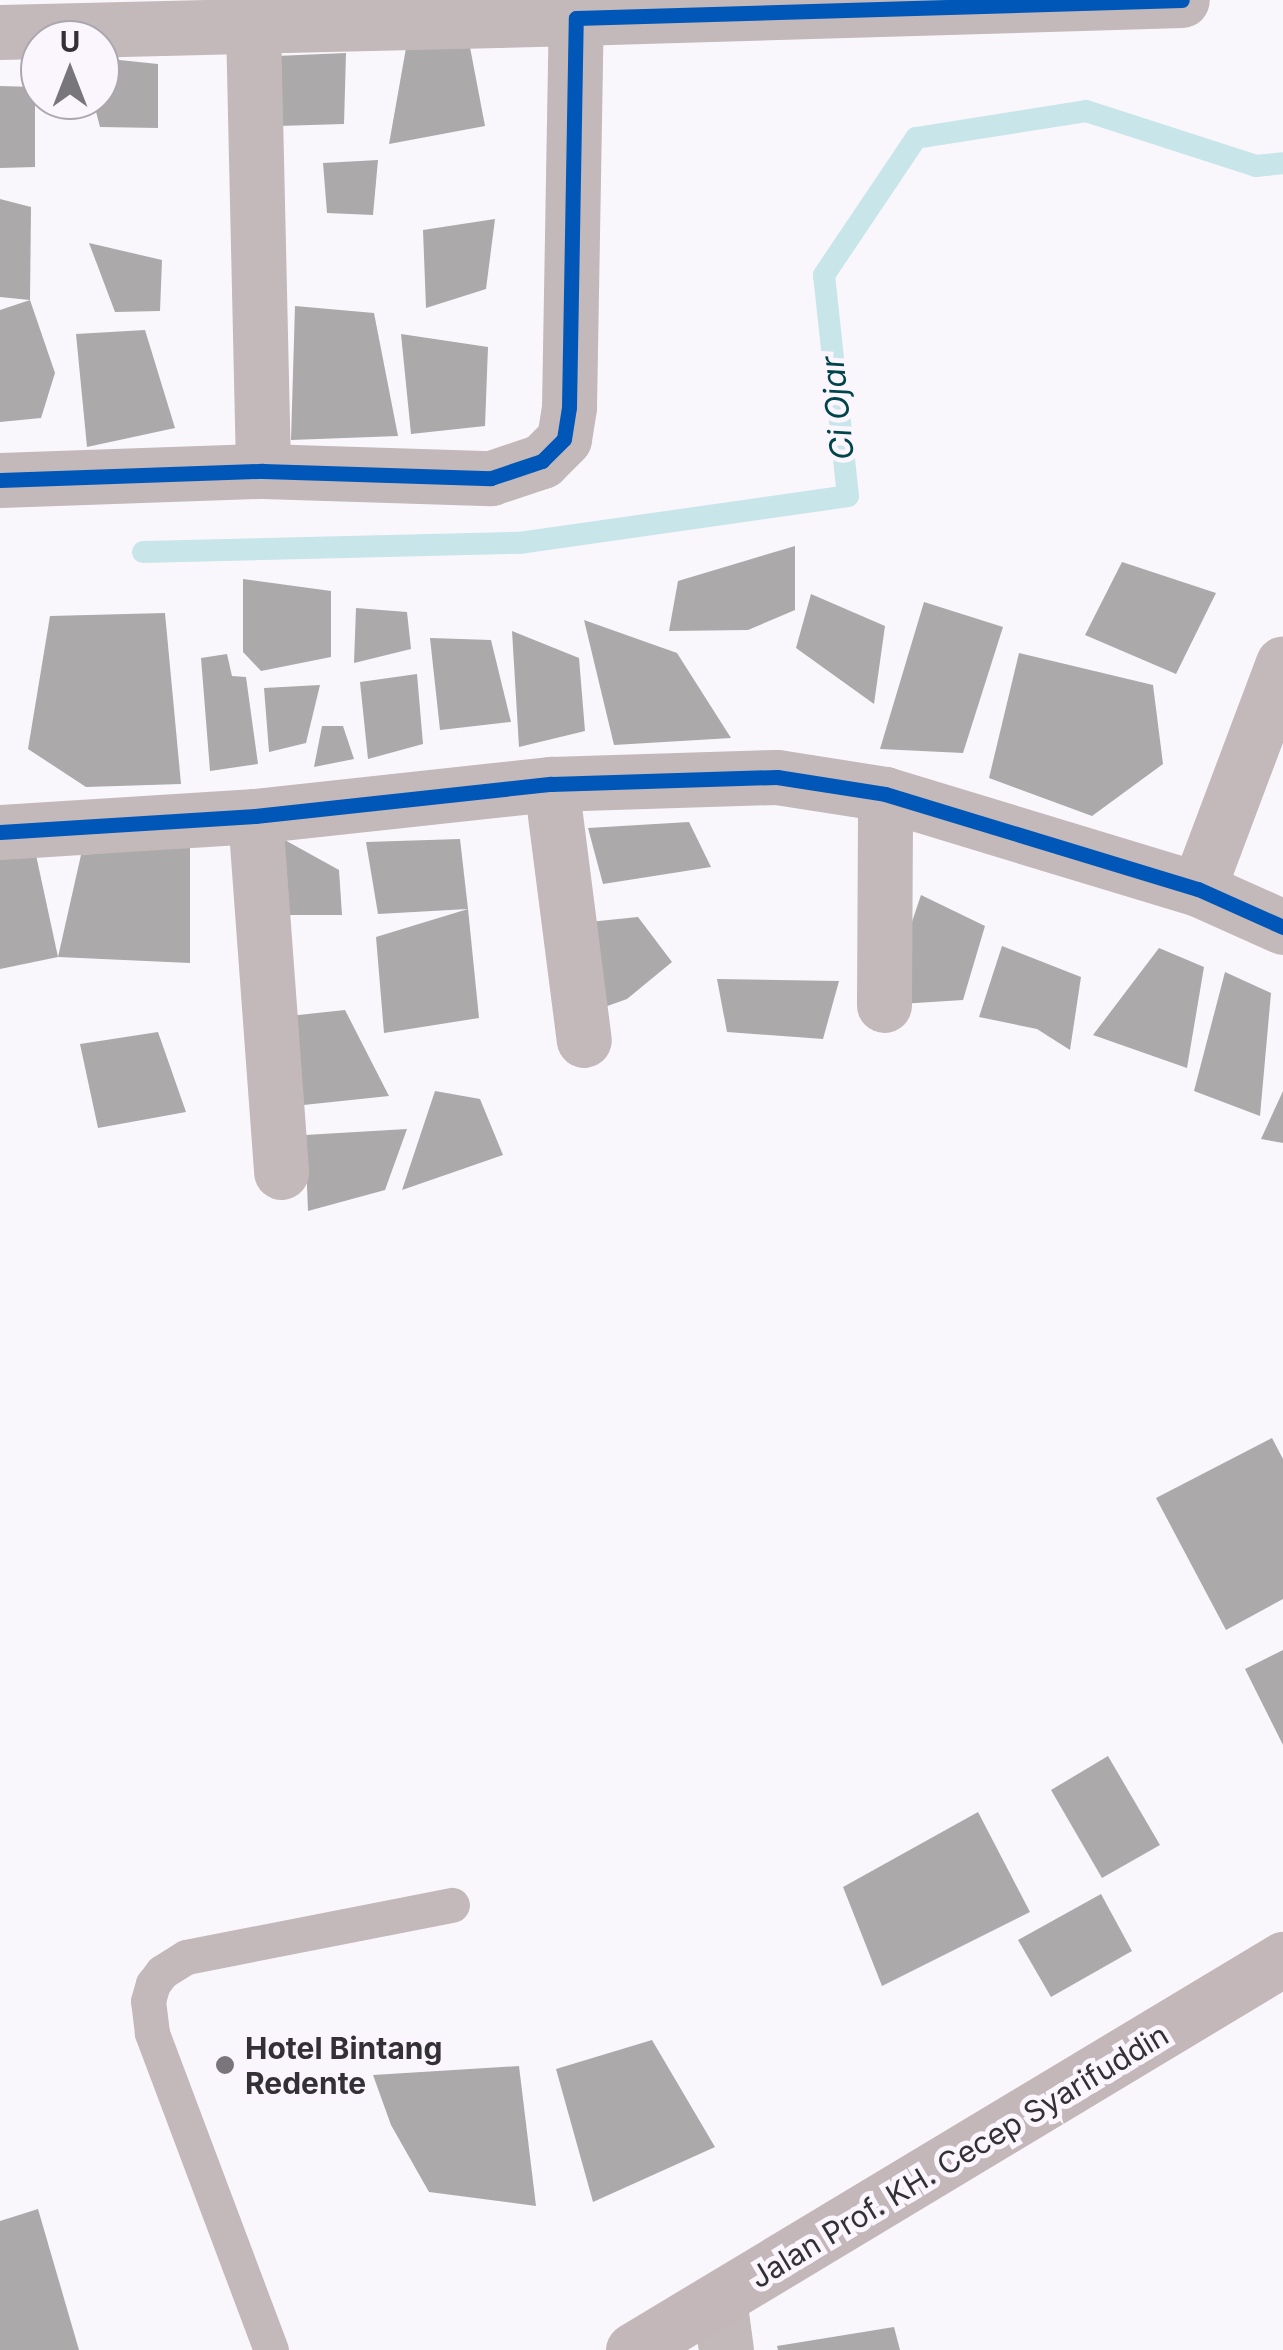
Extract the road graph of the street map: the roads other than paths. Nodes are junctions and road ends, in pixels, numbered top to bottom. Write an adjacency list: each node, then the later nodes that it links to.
1 (1182, 0): 2 (street)
2 (576, 18): 3 (street); 5 (street)
3 (253, 26): 4 (street); 5 (street)
4 (0, 32)
5 (262, 472): 6 (street)
6 (0, 480)
7 (1283, 663): 12 (street)
8 (551, 784): 9 (street); 10 (street); 15 (street)
9 (885, 794): 12 (street); 14 (street)
10 (255, 816): 11 (street); 16 (street)
11 (0, 832)
12 (1198, 889): 13 (street)
13 (1283, 927)
14 (884, 1005)
15 (584, 1040)
16 (281, 1172)
17 (452, 1905): 20 (lane)
18 (1283, 1959): 19 (main road, Jalan Prof. KH. Cecep Syarifuddin)
19 (722, 2325): 21 (main road, Jalan Prof. KH. Cecep Syarifuddin)
20 (271, 2350)
21 (633, 2350)

